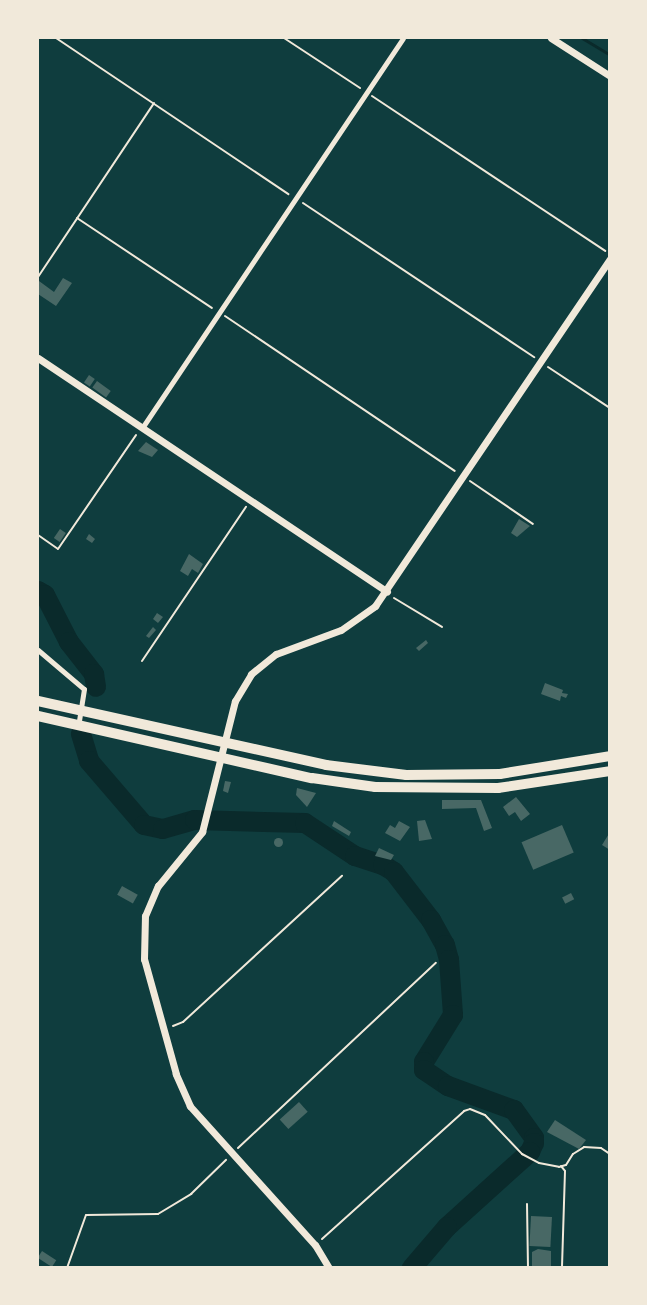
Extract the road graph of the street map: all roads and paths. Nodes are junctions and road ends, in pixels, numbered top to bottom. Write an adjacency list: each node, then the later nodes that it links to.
1 (56, 38): 7 (path)
2 (284, 38): 6 (path)
3 (402, 38): 6 (street)
4 (551, 38): 5 (street)
5 (610, 76)
6 (366, 92): 8 (street); 10 (path)
7 (154, 103): 8 (path); 9 (path)
8 (295, 198): 13 (street); 15 (path)
9 (77, 218): 12 (path); 13 (path)
10 (610, 254)
11 (610, 259): 15 (street)
12 (38, 277)
13 (219, 312): 17 (street); 18 (path)
14 (38, 358): 17 (street)
15 (541, 362): 16 (path); 18 (street)
16 (610, 408)
17 (142, 428): 19 (street); 21 (path)
18 (464, 477): 20 (path); 22 (street)
19 (250, 500): 22 (street); 25 (path)
20 (533, 524)
21 (38, 535)
22 (386, 592): 23 (path); 30 (street)
23 (442, 627)
24 (38, 650): 27 (street)
25 (142, 661)
26 (38, 702): 27 (highway)
27 (82, 711): 29 (street); 30 (highway)
28 (38, 716): 29 (highway)
29 (78, 726): 32 (highway)
30 (224, 743): 31 (highway); 32 (street)
31 (610, 756)
32 (220, 758): 33 (highway); 36 (street)
33 (610, 771)
34 (342, 876): 36 (path)
35 (436, 963): 37 (path)
36 (164, 1031): 37 (street)
37 (232, 1154): 41 (street); 42 (path)
38 (610, 1154): 39 (path)
39 (561, 1166): 41 (path); 45 (path)
40 (527, 1204): 44 (path)
41 (315, 1245): 43 (street)
42 (67, 1268)
43 (329, 1268)
44 (528, 1268)
45 (562, 1268)

